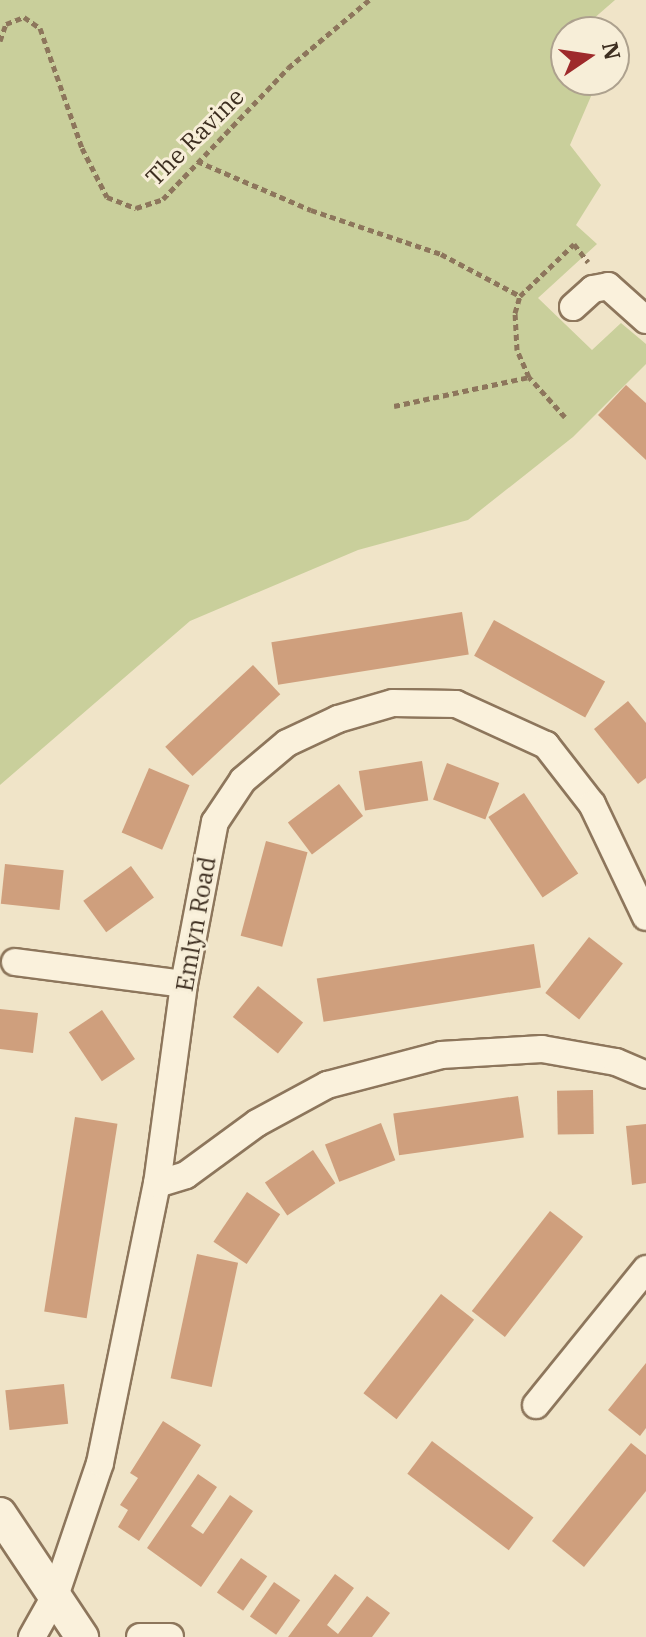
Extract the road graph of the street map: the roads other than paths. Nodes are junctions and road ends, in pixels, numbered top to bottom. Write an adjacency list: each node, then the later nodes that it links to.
1 (573, 307): 2 (street)
2 (646, 320)
3 (646, 917): 5 (street, Emlyn Road)
4 (15, 962): 5 (street)
5 (184, 984): 7 (street, Emlyn Road)
6 (646, 1075): 7 (street)
7 (157, 1184): 11 (street, Emlyn Road)
8 (646, 1269): 9 (street)
9 (536, 1405)
10 (0, 1514): 11 (street)
11 (55, 1596): 12 (street, Emlyn Road); 13 (street)
12 (32, 1637)
13 (82, 1637)
14 (140, 1637): 15 (street)
15 (170, 1637)

